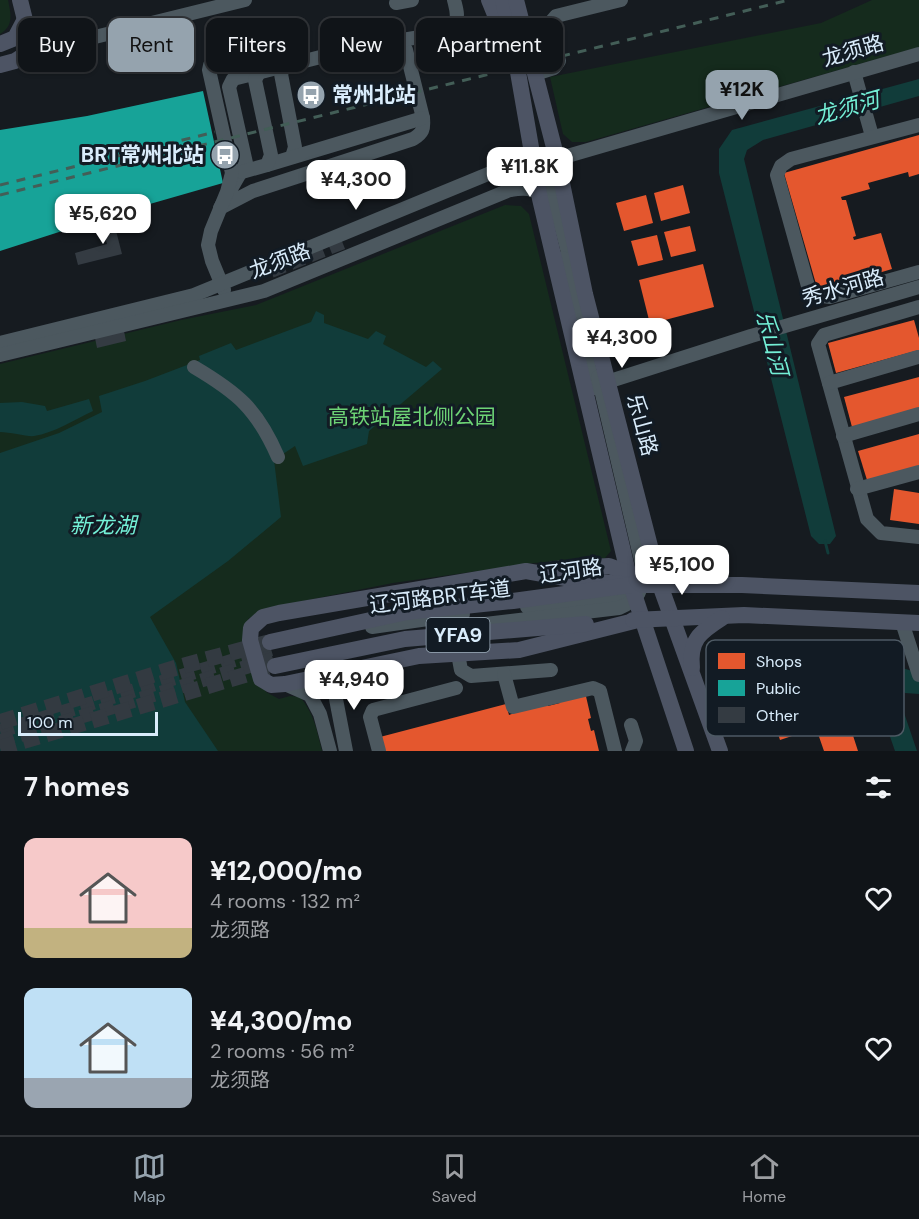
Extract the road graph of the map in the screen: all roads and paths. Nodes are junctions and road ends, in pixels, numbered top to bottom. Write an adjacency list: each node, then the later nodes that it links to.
1 (20, 0): 10 (main road)
2 (245, 0): 12 (street)
3 (412, 0): 9 (street)
4 (454, 0): 13 (street)
5 (489, 0): 25 (main road)
6 (503, 0): 25 (main road)
7 (516, 0): 24 (main road, 乐山路)
8 (621, 0): 24 (street)
9 (396, 3)
10 (23, 18)
11 (18, 32): 14 (main road)
12 (96, 37)
13 (404, 39)
14 (0, 44)
15 (404, 47): 26 (street)
16 (919, 54): 23 (street, 龙须路)
17 (18, 59): 18 (main road)
18 (0, 65)
19 (209, 72): 34 (street)
20 (258, 72): 32 (street)
21 (261, 72): 31 (street)
22 (282, 72): 29 (street)
23 (854, 72): 28 (street); 30 (street, 龙须路)
24 (535, 74): 30 (main road, 乐山路)
25 (522, 94): 33 (main road)
26 (423, 118): 29 (street); 34 (street)
27 (919, 125): 28 (street)
28 (870, 130): 36 (street)
29 (292, 157): 31 (street)
30 (557, 159): 33 (street, 龙须路); 45 (main road, 乐山路)
31 (271, 164): 32 (street)
32 (246, 171): 34 (street)
33 (537, 173): 35 (street); 37 (street, 龙须路); 39 (street, 龙须路); 53 (main road)
34 (220, 208): 37 (street)
35 (346, 242)
36 (918, 275)
37 (222, 284): 39 (street); 41 (street, 龙须路)
38 (919, 287): 45 (street, 秀水河路)
39 (229, 300): 42 (street, 龙须路)
40 (919, 307): 46 (street)
41 (0, 344)
42 (0, 355)
43 (918, 357): 46 (street)
44 (194, 367): 49 (street)
45 (607, 382): 54 (main road, 乐山路)
46 (829, 383): 48 (street)
47 (919, 414): 48 (street)
48 (843, 436): 51 (street)
49 (278, 457)
50 (919, 472): 51 (street)
51 (857, 489): 52 (street)
52 (919, 537)
53 (637, 579): 54 (main road); 58 (main road); 58 (main road, 辽河路 / YFA9); 66 (main road)
54 (660, 585): 55 (main road); 57 (main road, 乐山路)
55 (919, 593)
56 (725, 616): 57 (main road, 辽河路 / YFA9); 59 (main road, 辽河路 / YFA9); 65 (main road)
57 (671, 618): 58 (main road, 辽河路 / YFA9); 65 (main road, 乐山路)
58 (642, 619): 60 (main road); 76 (main road)
59 (911, 622): 62 (street)
60 (462, 654): 61 (main road); 64 (street)
61 (355, 668): 66 (main road); 72 (street)
62 (917, 669)
63 (551, 670): 64 (street)
64 (504, 674): 74 (street)
65 (693, 678): 68 (main road, 乐山路)
66 (285, 684): 71 (street)
67 (456, 688): 73 (street)
68 (706, 713)
69 (631, 725): 75 (street)
70 (714, 736): 77 (main road, 乐山路)
71 (330, 751)
72 (346, 751)
73 (379, 751)
74 (615, 751)
75 (632, 751)
76 (686, 751)
77 (720, 751)

